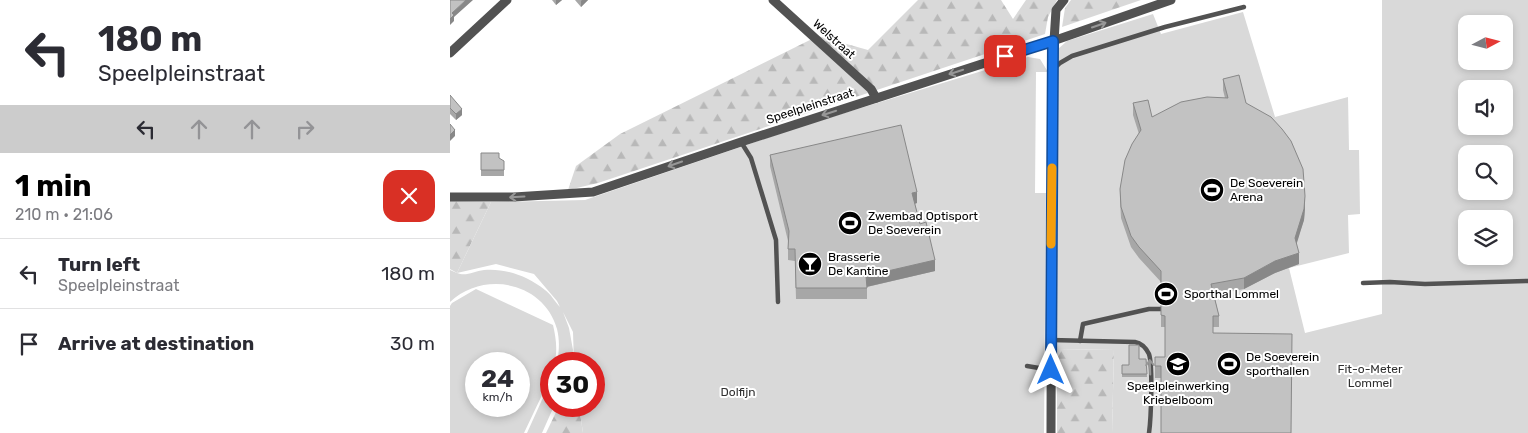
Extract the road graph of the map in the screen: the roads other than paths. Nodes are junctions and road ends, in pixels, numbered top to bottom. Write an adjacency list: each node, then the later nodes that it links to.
1 (507, 0): 7 (street)
2 (773, 0): 9 (street, Welstraat)
3 (1064, 0): 6 (street)
4 (1171, 0): 6 (street, Speelpleinstraat, one-way to 4)
5 (1244, 7): 8 (lane)
6 (1053, 41): 8 (street); 9 (street, Speelpleinstraat, one-way to 9)
7 (450, 53)
8 (1052, 72): 16 (street)
9 (876, 98): 10 (street, Speelpleinstraat, one-way to 10)
10 (741, 142): 11 (street, Speelpleinstraat, one-way to 11); 14 (lane)
11 (450, 197)
12 (1528, 282): 13 (lane)
13 (1363, 283)
14 (778, 302)
15 (1161, 309): 17 (lane)
16 (1051, 340): 17 (lane); 19 (street)
17 (1080, 340): 21 (lane, one-way to 17)
18 (1027, 366): 19 (lane)
19 (1051, 370): 20 (street)
20 (1051, 433)
21 (1149, 433)

